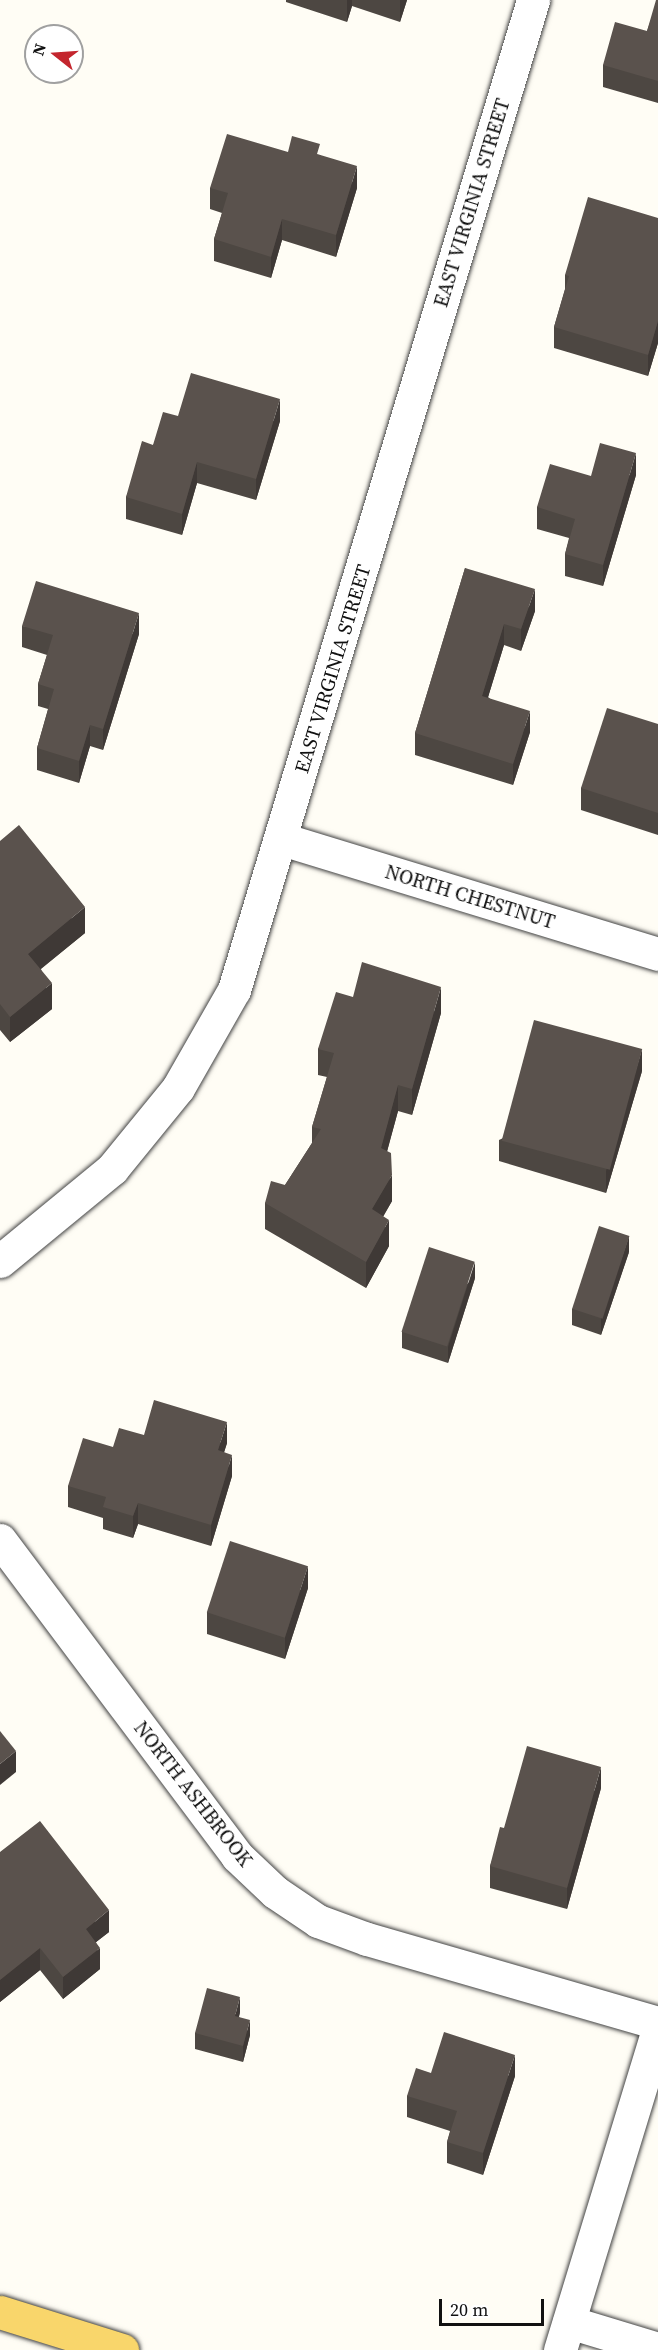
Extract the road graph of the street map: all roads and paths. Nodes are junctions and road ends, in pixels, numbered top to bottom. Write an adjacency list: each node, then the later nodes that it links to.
1 (533, 0): 2 (street, EAST VIRGINIA STREET)
2 (282, 839): 3 (street, NORTH CHESTNUT); 4 (street, EAST VIRGINIA STREET)
3 (658, 954)
4 (0, 1261)
5 (0, 1540): 6 (street, NORTH ASHBROOK)
6 (658, 2023)
7 (658, 2030): 9 (street)
8 (0, 2312): 11 (main road)
9 (564, 2336): 10 (street)
10 (658, 2349)
11 (122, 2350)

